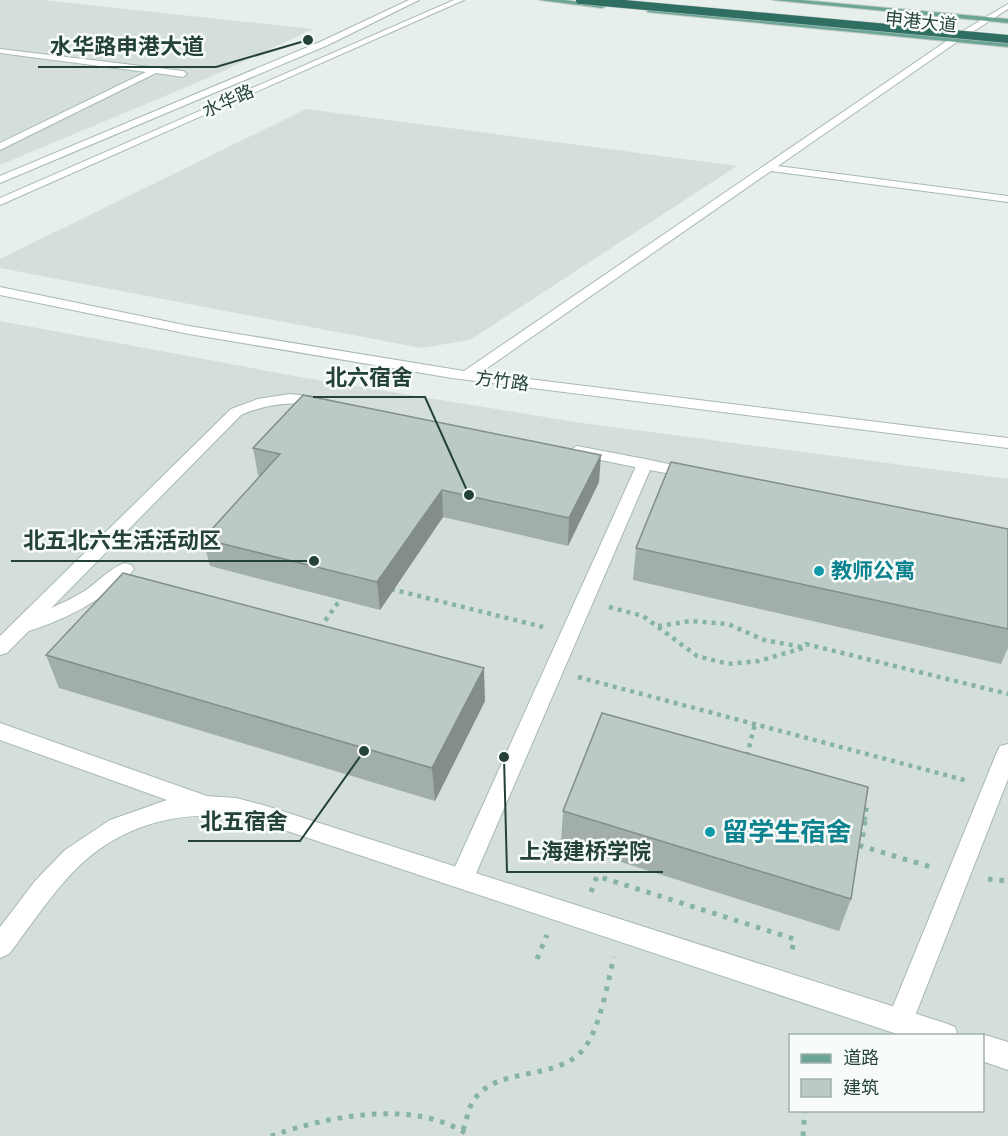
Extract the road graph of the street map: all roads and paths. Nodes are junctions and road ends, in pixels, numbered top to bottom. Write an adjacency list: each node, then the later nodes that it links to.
1 (415, 0): 20 (street, 水华路)
2 (544, 0): 11 (main road, 申港大道)
3 (580, 0): 10 (highway, bridge)
4 (458, 1): 22 (street, 水华路)
5 (774, 3): 7 (main road, 申港大道); 9 (highway)
6 (1008, 6): 7 (street)
7 (988, 19): 8 (main road, 申港大道); 11 (street)
8 (1008, 21)
9 (1008, 28)
10 (1008, 39)
11 (954, 40): 12 (main road, 申港大道); 19 (street)
12 (1008, 45)
13 (0, 51): 14 (street)
14 (153, 70): 15 (street); 17 (street)
15 (183, 74)
16 (0, 135): 17 (street)
17 (20, 138): 18 (street)
18 (0, 147)
19 (772, 168): 21 (street); 24 (street)
20 (0, 180)
21 (1008, 200)
22 (0, 201)
23 (0, 291): 24 (street, 方竹路)
24 (466, 376): 26 (street, 方竹路)
25 (336, 404): 34 (street)
26 (1008, 443)
27 (565, 449): 28 (street)
28 (645, 465): 29 (street); 33 (street)
29 (704, 476)
30 (125, 568): 34 (street)
31 (384, 587): 36 (path)
32 (345, 593): 37 (path)
33 (585, 600): 35 (path); 36 (street)
34 (22, 626): 38 (street)
35 (657, 626): 39 (path); 39 (path)
36 (570, 633): 40 (street)
37 (315, 635)
38 (0, 648)
39 (803, 648): 41 (path)
40 (554, 671): 42 (path); 50 (street)
41 (1008, 694)
42 (755, 724): 45 (path); 46 (path)
43 (0, 731): 48 (street)
44 (1008, 752): 46 (street)
45 (746, 759)
46 (994, 788): 49 (street)
47 (856, 802): 49 (path)
48 (206, 805): 50 (street); 53 (street)
49 (959, 875): 55 (street)
50 (462, 878): 52 (street)
51 (591, 893): 54 (path)
52 (623, 931): 55 (street); 58 (path)
53 (0, 946)
54 (791, 957)
55 (900, 1021): 56 (street)
56 (942, 1034)
57 (804, 1112): 61 (path)
58 (463, 1130): 59 (path); 60 (path)
59 (271, 1136)
60 (470, 1136)
61 (804, 1136)

